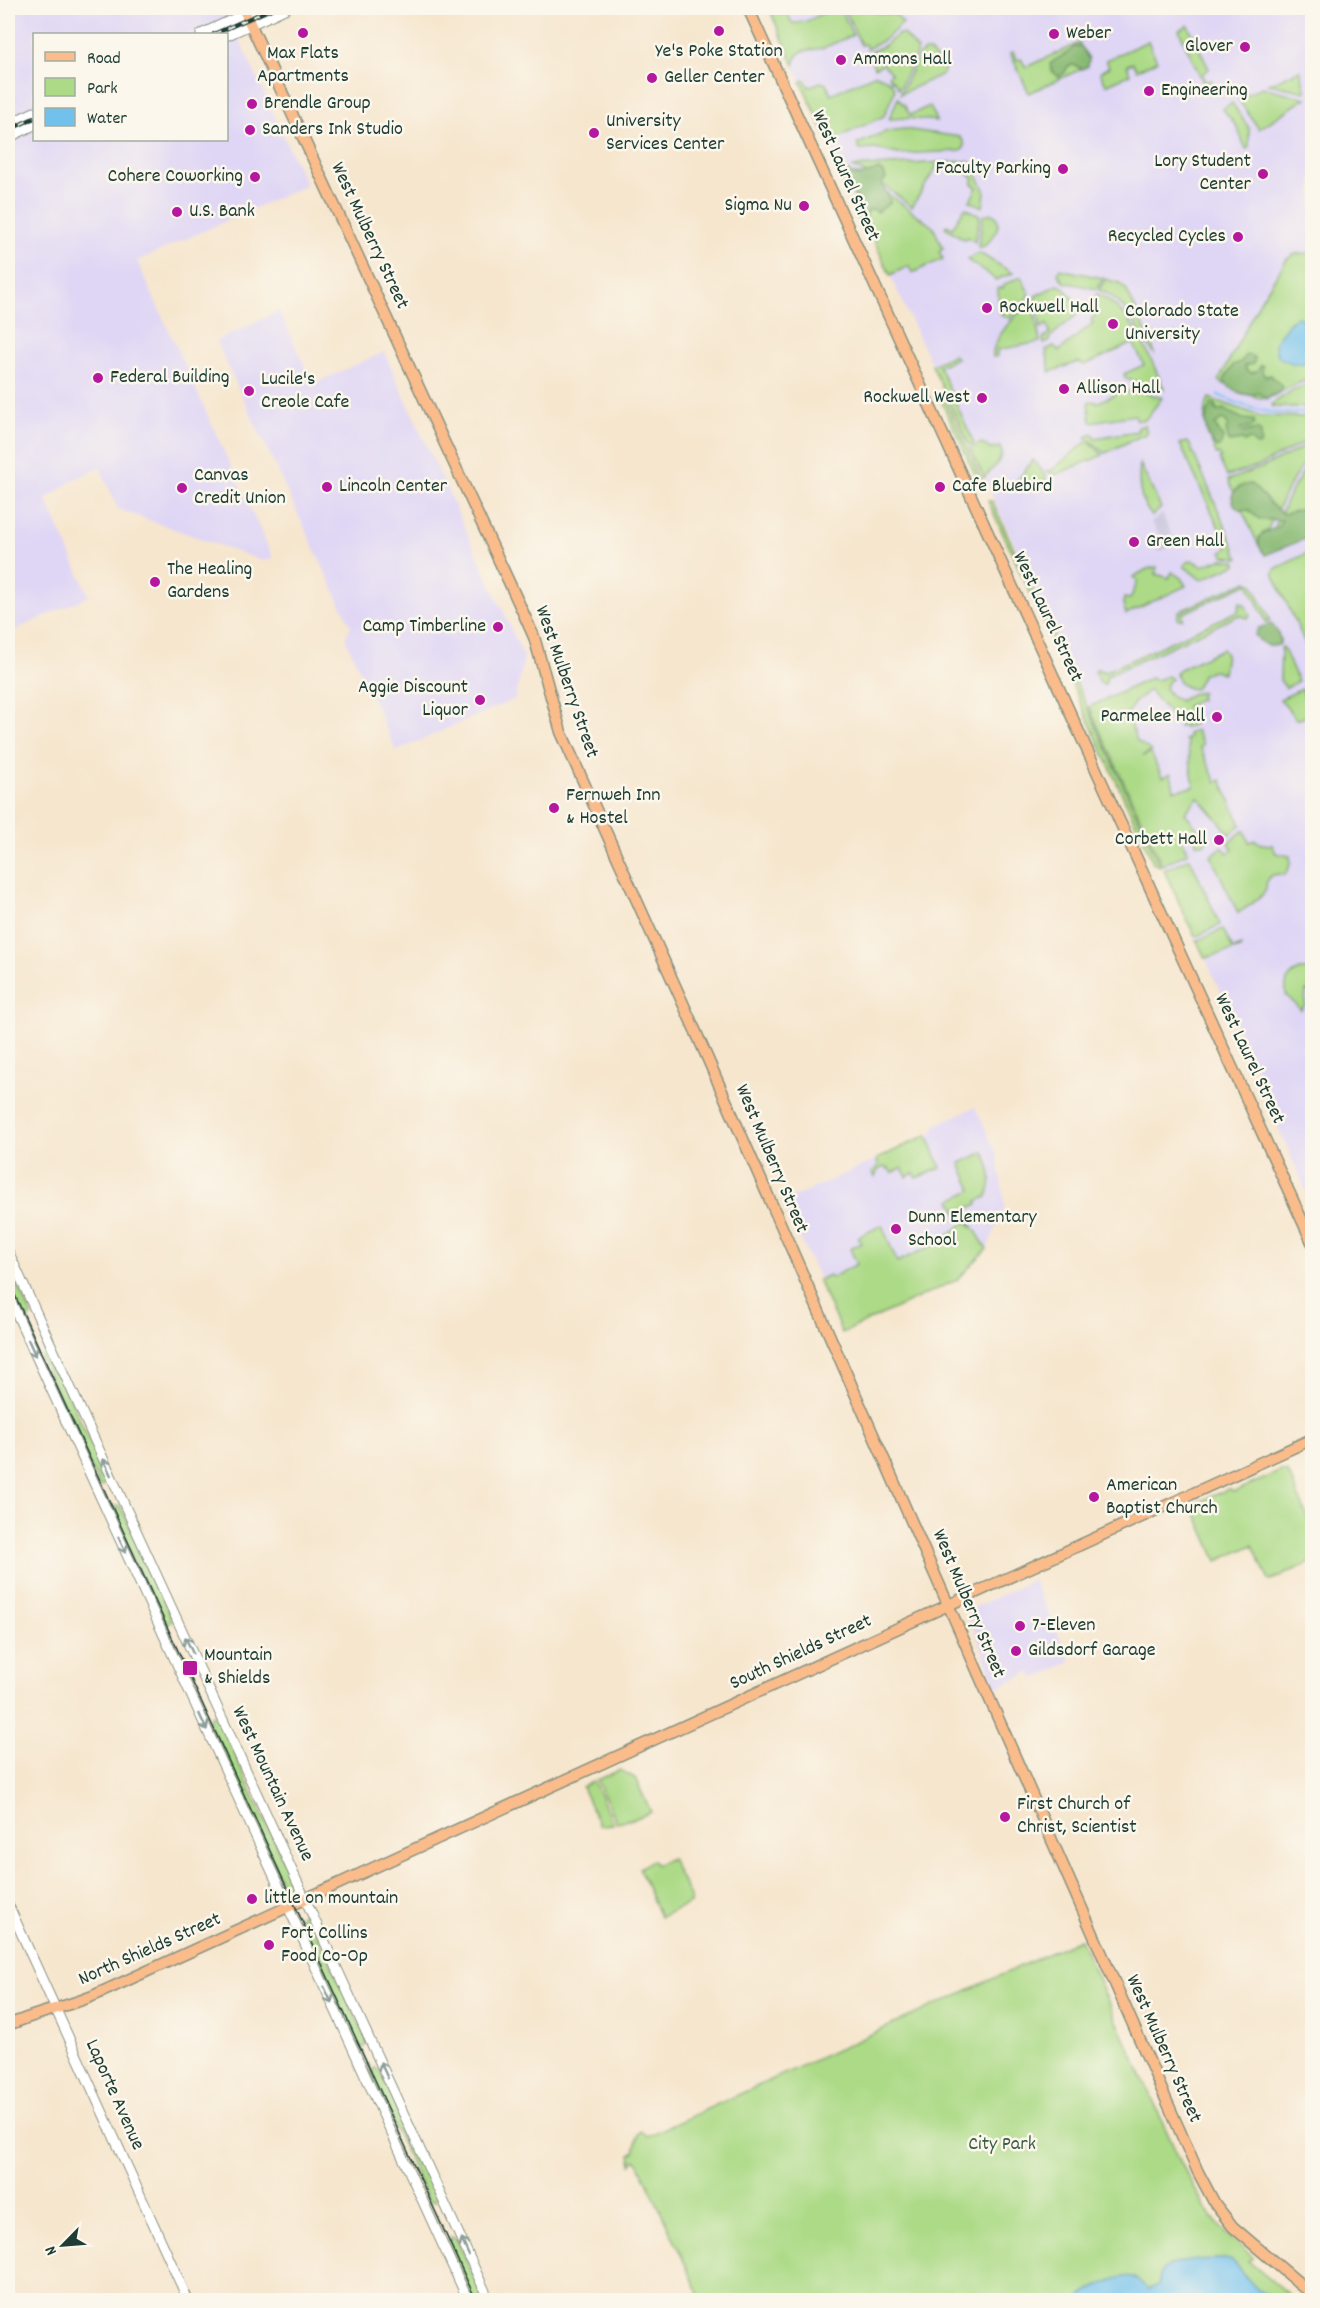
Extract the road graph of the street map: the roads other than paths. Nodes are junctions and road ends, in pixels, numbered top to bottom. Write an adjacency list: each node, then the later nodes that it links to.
1 (257, 8): 4 (street)
2 (287, 8): 5 (street)
3 (748, 8): 12 (main road, West Laurel Street)
4 (245, 10): 5 (main road, West Mulberry Street); 6 (street)
5 (251, 24): 7 (street); 16 (main road, West Mulberry Street)
6 (203, 33)
7 (228, 35)
8 (33, 112): 9 (street)
9 (8, 124)
10 (33, 126): 11 (street)
11 (8, 138)
12 (1312, 1242)
13 (8, 1251): 17 (street, West Mountain Avenue, one-way to 13)
14 (8, 1295): 19 (street, West Mountain Avenue, one-way to 19)
15 (1312, 1439): 16 (main road, South Shields Street)
16 (949, 1605): 17 (main road, South Shields Street); 22 (main road, West Mulberry Street)
17 (305, 1899): 19 (main road, North Shields Street); 25 (street, West Mountain Avenue, one-way to 17)
18 (8, 1904): 20 (street, Laporte Avenue)
19 (288, 1907): 20 (main road, North Shields Street); 24 (street, West Mountain Avenue, one-way to 24)
20 (56, 2009): 21 (main road, North Shields Street); 23 (street, Laporte Avenue)
21 (8, 2025)
22 (1312, 2294)
23 (188, 2301)
24 (468, 2301)
25 (489, 2301)

